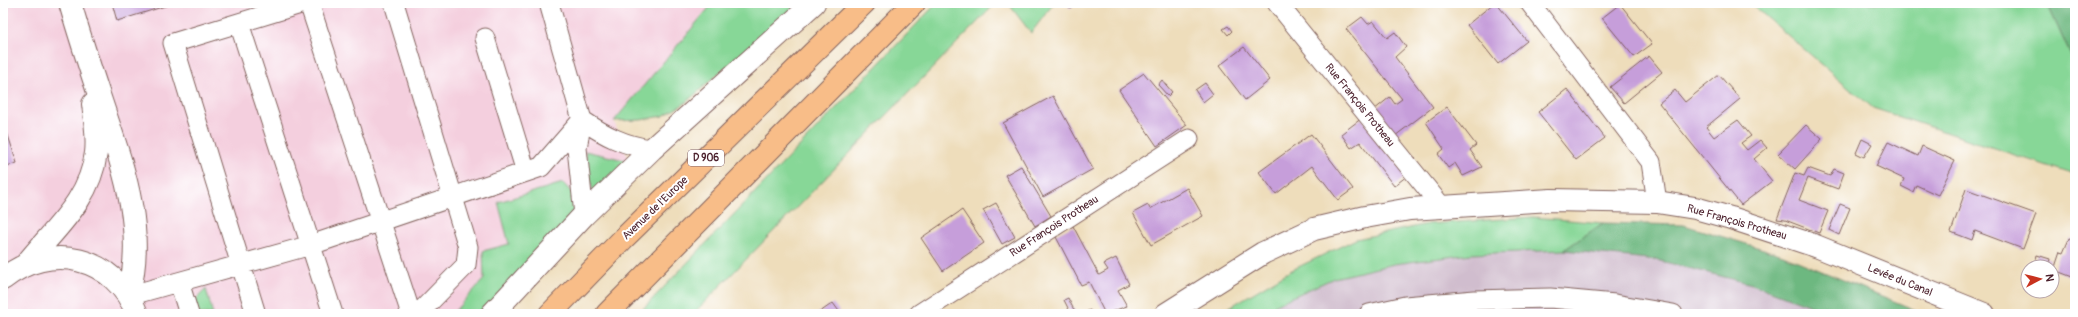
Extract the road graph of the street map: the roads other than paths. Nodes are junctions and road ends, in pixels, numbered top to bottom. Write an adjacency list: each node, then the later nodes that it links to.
1 (70, 3): 13 (street)
2 (304, 3): 11 (lane)
3 (309, 3): 22 (lane)
4 (394, 3): 18 (lane)
5 (549, 3): 14 (lane)
6 (814, 3): 16 (street)
7 (864, 3): 37 (main road, Avenue de l'Europe / D 906)
8 (914, 3): 38 (main road)
9 (1277, 3): 20 (lane, Rue François Protheau)
10 (1530, 3): 19 (lane)
11 (239, 23): 23 (lane); 26 (lane)
12 (485, 38): 17 (lane)
13 (90, 67): 25 (street); 29 (street)
14 (582, 120): 16 (lane); 17 (lane); 21 (lane)
15 (1189, 139): 39 (lane, Rue François Protheau)
16 (652, 149): 21 (street)
17 (526, 172): 18 (lane)
18 (453, 197): 22 (lane); 35 (lane)
19 (1658, 202): 20 (street, Rue François Protheau); 24 (street, Rue François Protheau)
20 (1442, 207): 40 (street, Rue François Protheau)
21 (584, 215): 36 (street)
22 (379, 221): 23 (lane); 34 (lane)
23 (311, 245): 26 (lane); 33 (lane)
24 (1816, 246): 43 (street, Levée du Canal)
25 (27, 263): 27 (street); 29 (street)
26 (241, 265): 28 (lane); 32 (lane)
27 (3, 279)
28 (179, 282): 29 (lane); 31 (lane)
29 (132, 305)
30 (1653, 312): 41 (lane); 42 (lane)
31 (189, 314)
32 (256, 314)
33 (333, 314)
34 (411, 314)
35 (418, 314)
36 (492, 314)
37 (550, 314)
38 (608, 314)
39 (919, 314)
40 (1166, 314)
41 (1369, 314)
42 (1673, 314)
43 (1984, 314)

